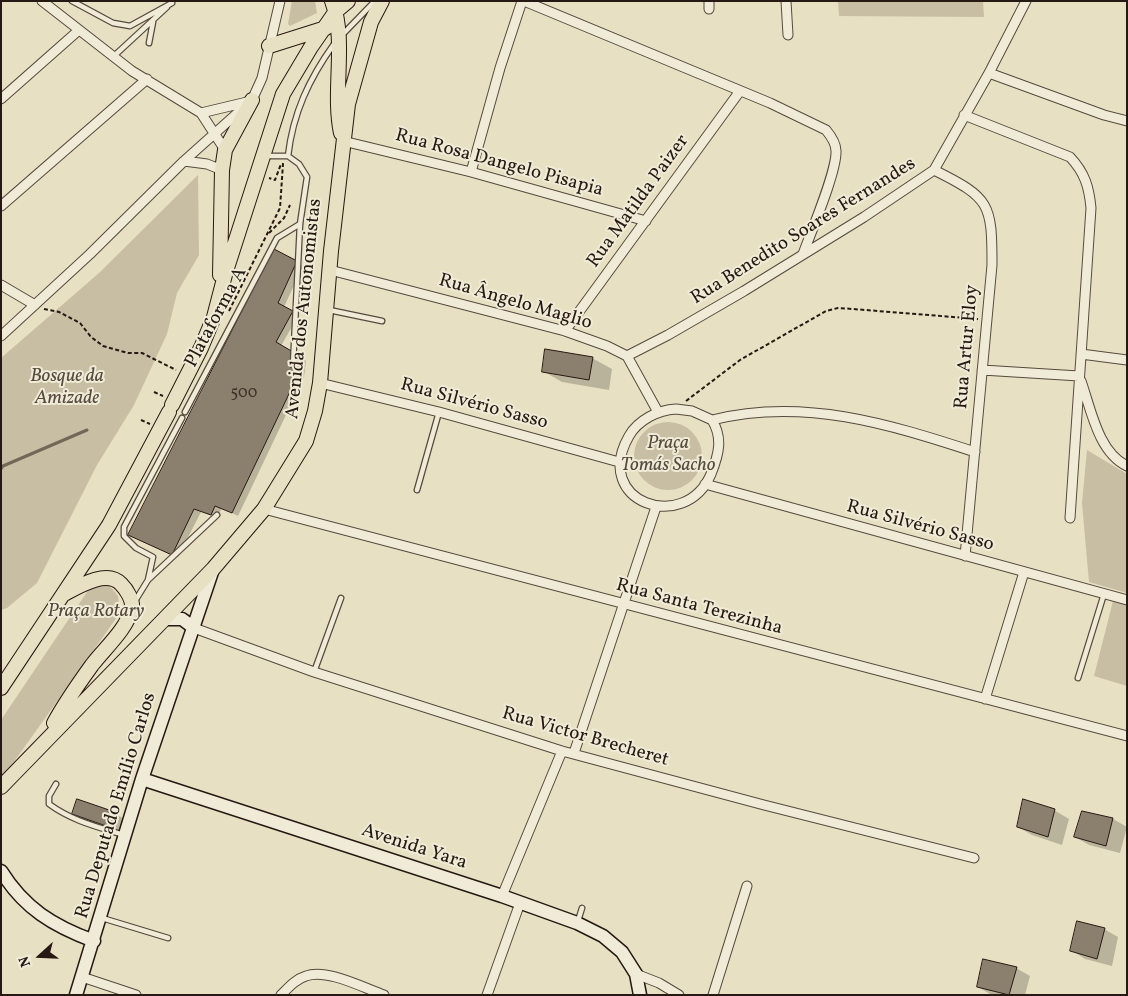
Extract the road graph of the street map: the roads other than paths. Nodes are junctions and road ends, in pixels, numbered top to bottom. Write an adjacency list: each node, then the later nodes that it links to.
1 (42, 1): 14 (street)
2 (72, 1): 10 (lane)
3 (280, 1): 18 (street)
4 (348, 1): 11 (main road)
5 (375, 1): 16 (lane)
6 (382, 1): 29 (main road, Avenida dos Autonomistas)
7 (523, 1): 22 (street); 36 (street)
8 (786, 1): 15 (street)
9 (1026, 1): 20 (street, Rua Benedito Soares Fernandes)
10 (173, 2): 12 (lane)
11 (334, 6): 13 (main road); 16 (main road)
12 (155, 19): 17 (lane); 19 (lane)
13 (326, 28): 18 (main road); 31 (main road)
14 (79, 30): 19 (street); 23 (street)
15 (788, 35)
16 (338, 38): 29 (main road); 32 (lane)
17 (149, 43)
18 (269, 46): 24 (street)
19 (114, 57): 21 (street)
20 (989, 73): 26 (street, Rua Benedito Soares Fernandes); 27 (street)
21 (147, 80): 25 (street); 37 (street)
22 (740, 91): 38 (street, Rua Matilda Paizer); 40 (street)
23 (1, 99)
24 (252, 100): 25 (street); 28 (street); 30 (main road)
25 (201, 113): 28 (street)
26 (964, 115): 35 (street, Rua Benedito Soares Fernandes); 49 (street)
27 (1127, 121)
28 (214, 134): 30 (street); 33 (street)
29 (343, 141): 36 (street, Rua Rosa Dangelo Pisapia); 41 (main road, Avenida dos Autonomistas)
30 (225, 150): 34 (main road)
31 (263, 156): 32 (lane); 43 (main road)
32 (288, 156): 39 (lane)
33 (184, 161): 34 (street); 44 (street)
34 (222, 170): 43 (main road)
35 (934, 170): 40 (street, Rua Benedito Soares Fernandes); 53 (street, Rua Artur Eloy)
36 (471, 172): 38 (street, Rua Rosa Dangelo Pisapia)
37 (1, 206)
38 (646, 221): 47 (street, Rua Matilda Paizer)
39 (300, 224): 52 (lane); 57 (lane, Plataforma A)
40 (804, 254): 50 (street, Rua Benedito Soares Fernandes)
41 (330, 270): 45 (main road, Avenida dos Autonomistas); 47 (street, Rua Ângelo Maglio)
42 (1, 284): 44 (street)
43 (220, 294): 56 (main road)
44 (35, 305): 48 (street)
45 (327, 310): 46 (lane); 55 (main road, Avenida dos Autonomistas)
46 (382, 321)
47 (565, 331): 50 (street, Rua Ângelo Maglio)
48 (1, 336)
49 (1081, 354): 51 (street); 54 (street)
50 (627, 356): 59 (street)
51 (1127, 360)
52 (293, 365)
53 (982, 370): 54 (street); 61 (street, Rua Artur Eloy)
54 (1079, 376): 63 (street); 69 (street)
55 (320, 383): 58 (street, Rua Silvério Sasso); 67 (main road, Avenida dos Autonomistas)
56 (174, 411): 73 (lane); 74 (main road)
57 (185, 412)
58 (439, 412): 62 (street, Rua Silvério Sasso); 65 (lane)
59 (658, 412): 60 (street); 62 (street)
60 (712, 420): 61 (street); 64 (street)
61 (975, 452): 70 (street, Rua Artur Eloy)
62 (619, 462): 66 (street)
63 (1127, 466)
64 (705, 484): 66 (street); 70 (street, Rua Silvério Sasso)
65 (417, 490)
66 (656, 507): 78 (street)
67 (264, 509): 71 (main road, Avenida dos Autonomistas); 78 (street, Rua Santa Terezinha)
68 (217, 515): 73 (lane)
69 (1070, 518)
70 (965, 556): 72 (street, Rua Silvério Sasso)
71 (213, 569): 80 (main road, Avenida dos Autonomistas); 81 (street, Rua Deputado Emílio Carlos)
72 (1024, 572): 75 (street, Rua Silvério Sasso); 85 (street)
73 (148, 580): 79 (lane)
74 (64, 594): 79 (main road); 84 (main road)
75 (1104, 594): 77 (street, Rua Silvério Sasso); 83 (lane)
76 (341, 598): 82 (lane)
77 (1127, 600)
78 (624, 605): 85 (street, Rua Santa Terezinha); 89 (street)
79 (132, 607): 87 (main road)
80 (166, 619): 81 (street); 87 (main road, Avenida dos Autonomistas)
81 (194, 628): 82 (street, Rua Victor Brecheret); 90 (street, Rua Deputado Emílio Carlos)
82 (314, 672): 88 (street, Rua Victor Brecheret)
83 (1078, 678)
84 (1, 688)
85 (985, 699): 86 (street, Rua Santa Terezinha)
86 (1127, 736)
87 (42, 744): 92 (main road, Avenida dos Autonomistas)
88 (562, 751): 89 (street, Rua Victor Brecheret); 97 (street)
89 (574, 753): 94 (street, Rua Victor Brecheret)
90 (142, 780): 93 (street, Rua Deputado Emílio Carlos); 97 (street, Avenida Yara)
91 (56, 784): 93 (lane)
92 (1, 787)
93 (125, 835): 100 (street, Rua Deputado Emílio Carlos)
94 (974, 858)
95 (1, 871): 103 (street)
96 (747, 886): 113 (street)
97 (502, 896): 98 (street, Avenida Yara)
98 (520, 904): 101 (street, Avenida Yara); 110 (street)
99 (582, 908): 101 (lane)
100 (101, 917): 102 (lane); 103 (street, Rua Deputado Emílio Carlos)
101 (577, 924): 104 (street, Avenida Yara)
102 (168, 938)
103 (94, 941): 105 (street, Rua Deputado Emílio Carlos)
104 (636, 974): 111 (street, Avenida Yara); 112 (street)
105 (82, 977): 106 (street, Rua Deputado Emílio Carlos); 107 (street)
106 (76, 995)
107 (136, 995)
108 (281, 995): 109 (street)
109 (384, 995)
110 (487, 995)
111 (640, 995)
112 (678, 995)
113 (713, 995)

